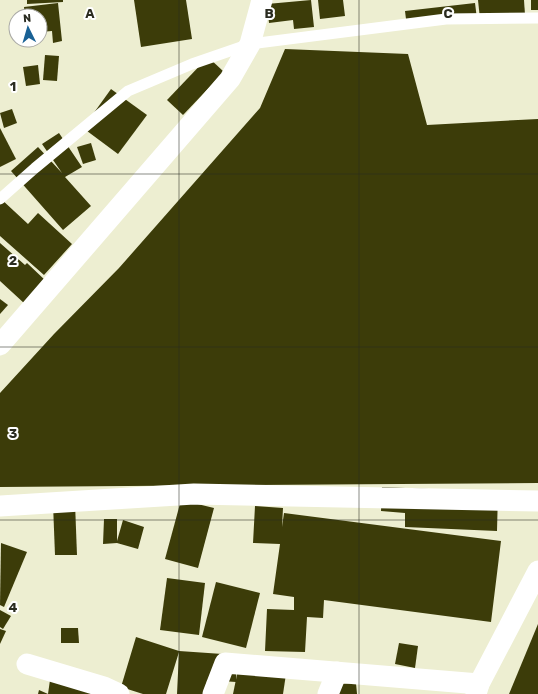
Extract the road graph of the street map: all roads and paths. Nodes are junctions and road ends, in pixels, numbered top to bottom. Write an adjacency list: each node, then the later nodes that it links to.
1 (262, 0): 3 (street)
2 (538, 18): 3 (lane)
3 (250, 44): 4 (lane); 5 (street)
4 (0, 200)
5 (0, 345)
6 (538, 501): 7 (street)
7 (0, 506)
8 (538, 571): 11 (street)
9 (27, 664): 12 (street)
10 (337, 672): 11 (street); 13 (street); 14 (street)
11 (477, 689)
12 (119, 694)
13 (213, 694)
14 (328, 694)

